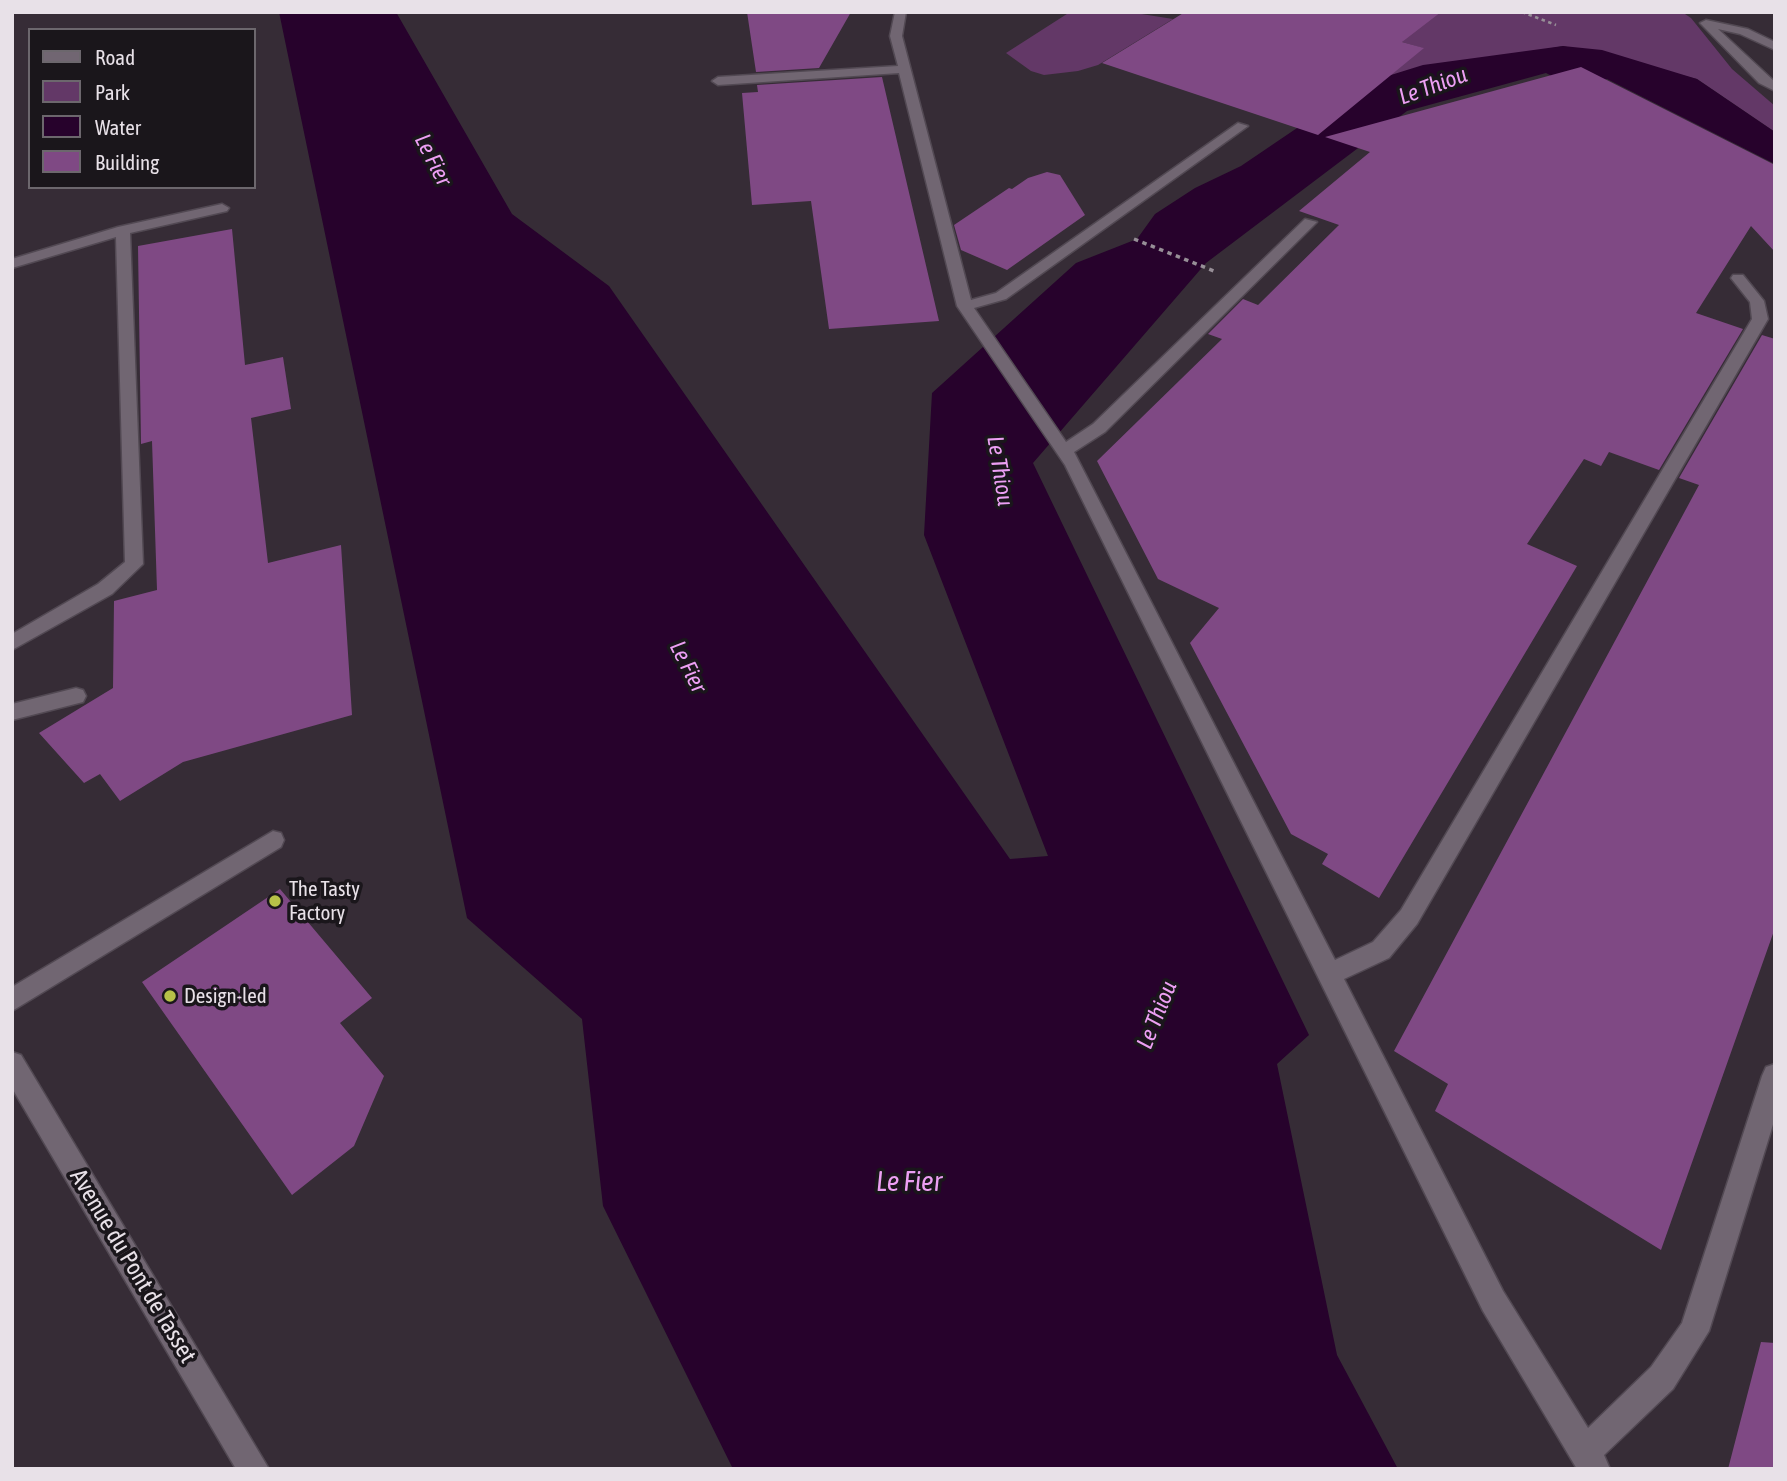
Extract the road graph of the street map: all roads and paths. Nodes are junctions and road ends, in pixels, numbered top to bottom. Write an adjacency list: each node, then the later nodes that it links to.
1 (901, 12): 5 (street)
2 (1522, 12): 3 (path)
3 (1556, 25)
4 (1775, 47): 7 (street)
5 (904, 69): 6 (street); 16 (street)
6 (718, 81)
7 (1775, 87)
8 (1242, 126): 16 (street)
9 (222, 208): 11 (street)
10 (1310, 222): 17 (street)
11 (124, 230): 13 (street); 18 (street)
12 (1127, 237): 14 (path)
13 (12, 264)
14 (1223, 274)
15 (1738, 278): 22 (street)
16 (965, 306): 17 (street)
17 (1061, 447): 22 (street)
18 (12, 643)
19 (76, 696): 20 (street)
20 (12, 712)
21 (273, 840): 23 (street)
22 (1330, 974): 26 (street)
23 (12, 1000)
24 (12, 1064): 27 (street, Avenue du Pont de Tasset)
25 (1775, 1076): 26 (street)
26 (1590, 1460)
27 (254, 1469)

